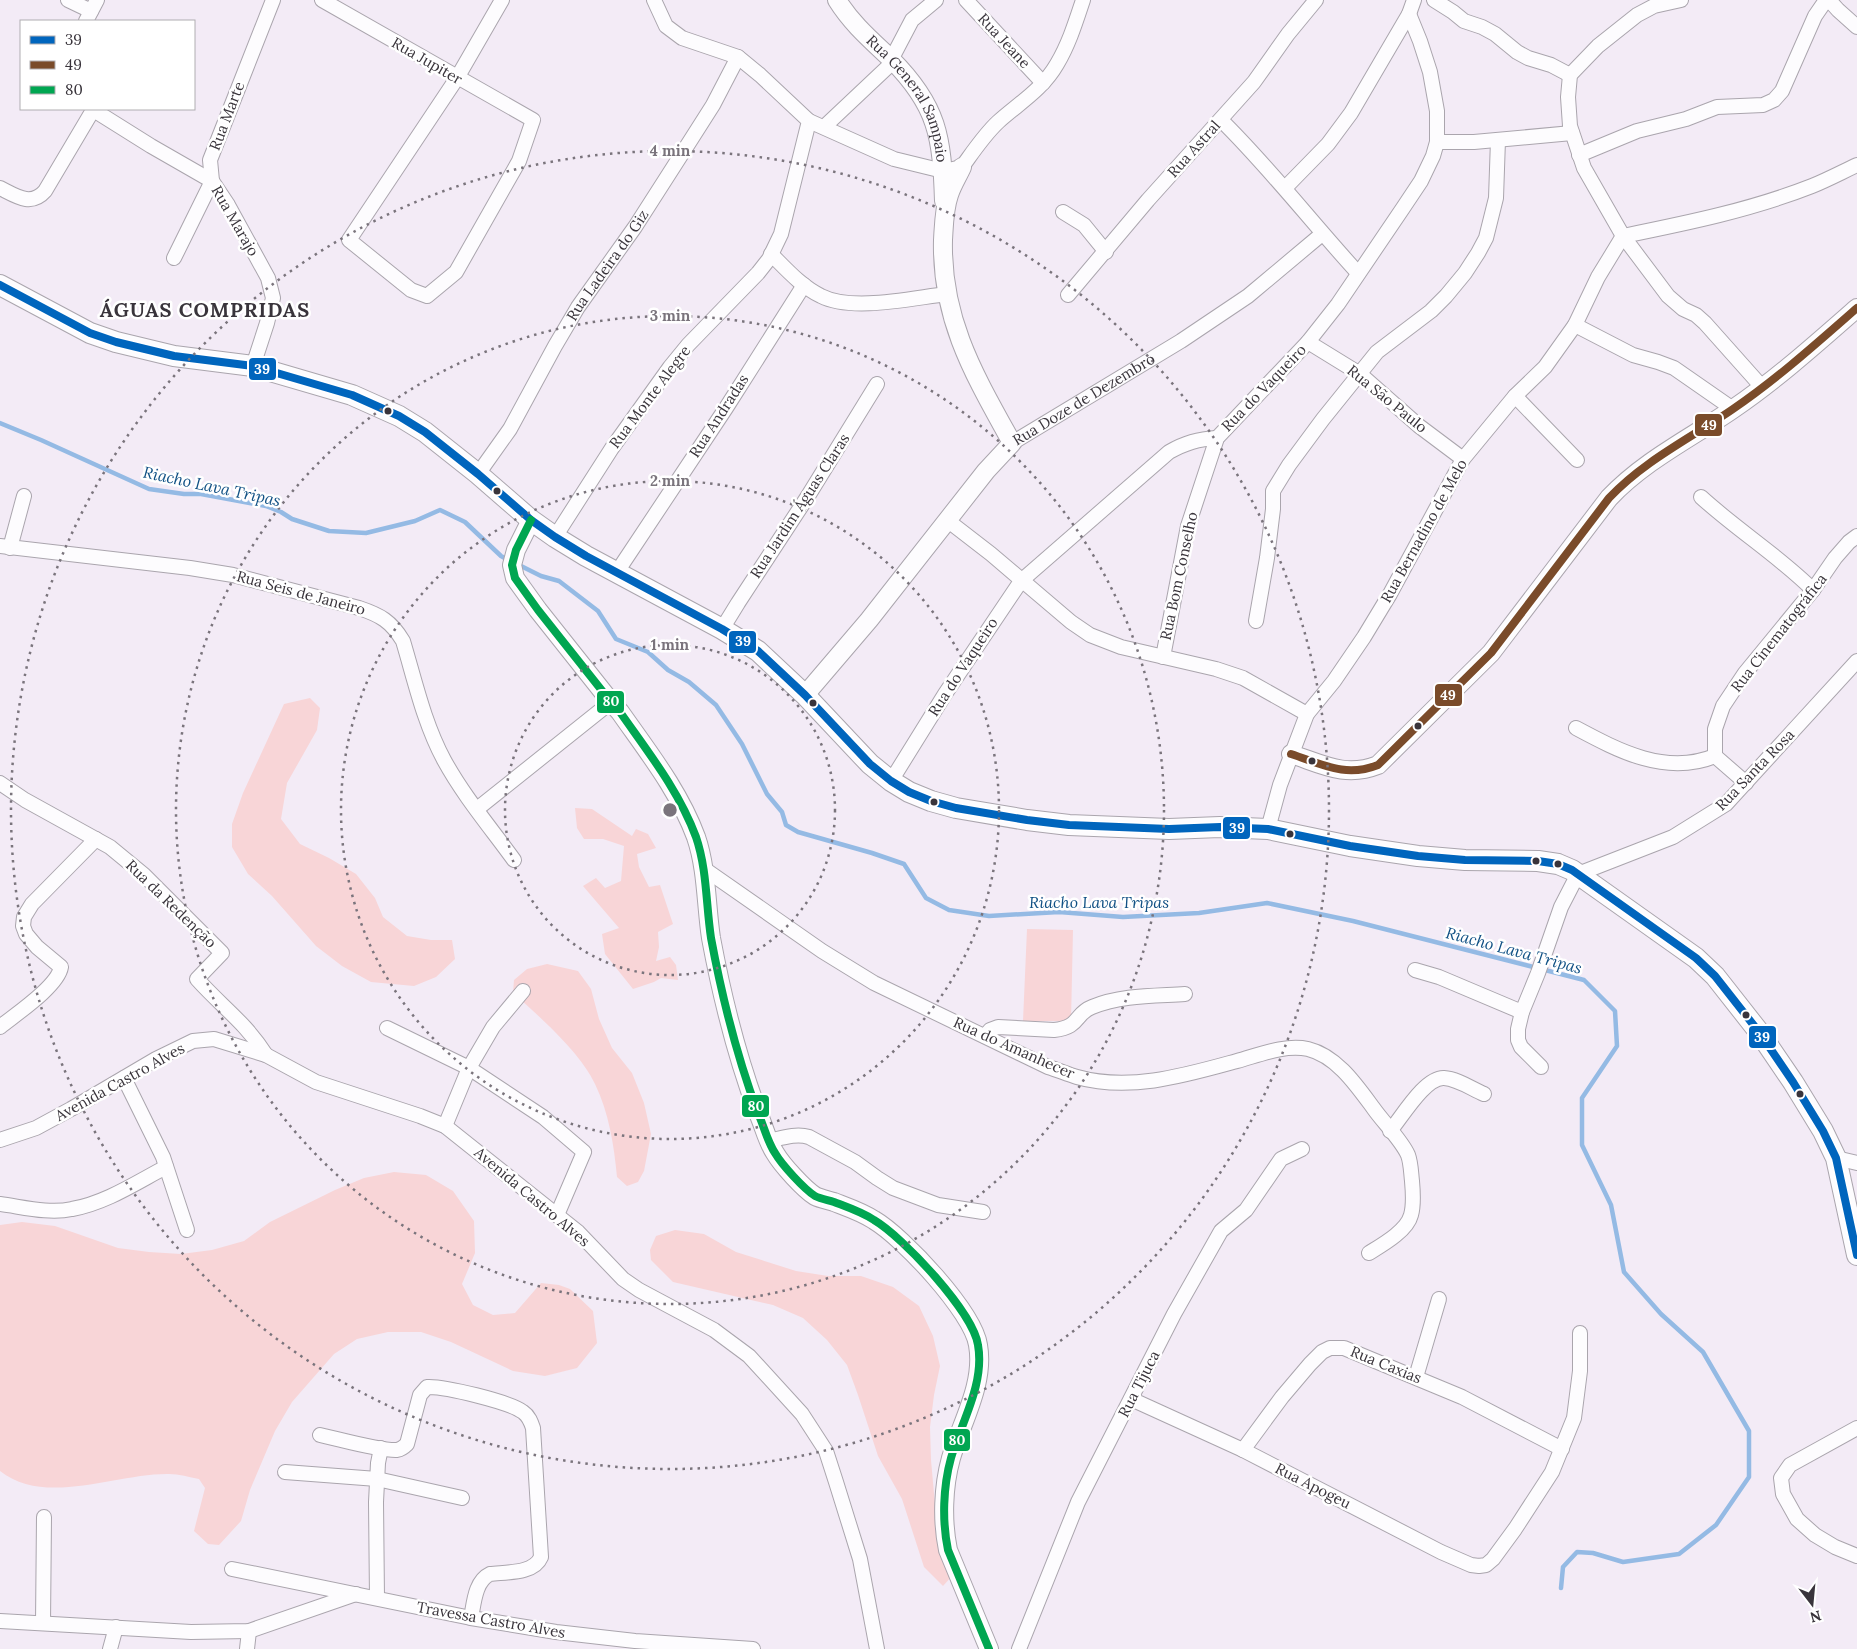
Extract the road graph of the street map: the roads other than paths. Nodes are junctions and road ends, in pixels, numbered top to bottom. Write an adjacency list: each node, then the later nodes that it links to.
1 (68, 0): 15 (street)
2 (273, 0): 35 (street, Rua Marte)
3 (322, 0): 21 (street, Rua Jupiter)
4 (502, 0): 21 (street)
5 (654, 0): 18 (street)
6 (837, 0): 19 (street, Rua General Sampaio)
7 (936, 0): 19 (street)
8 (966, 0): 22 (street, Rua Jeane)
9 (1083, 0): 22 (street)
10 (1316, 0): 25 (street, Rua Astral)
11 (1414, 0): 16 (street)
12 (1434, 0): 20 (street)
13 (1681, 0): 20 (street)
14 (1828, 0): 17 (street); 31 (street)
15 (91, 11)
16 (1409, 14): 30 (street, Rua do Vaqueiro); 37 (street)
17 (1857, 27)
18 (738, 57): 26 (street); 63 (street, Rua Ladeira do Giz)
19 (892, 61): 27 (street); 34 (street, Rua General Sampaio)
20 (1570, 75): 28 (street)
21 (458, 78): 21 (street, Rua Jupiter)
22 (1043, 83): 33 (street)
23 (92, 110): 36 (street)
24 (95, 110): 35 (street, Rua Marajo)
25 (1221, 120): 37 (street); 42 (street, Rua Astral)
26 (809, 121): 27 (street); 43 (street, Rua Monte Alegre)
27 (824, 127): 34 (street)
28 (1572, 134): 29 (street); 31 (street)
29 (1498, 140): 30 (street); 54 (street)
30 (1437, 142): 45 (street, Rua do Vaqueiro)
31 (1578, 155): 41 (street)
32 (1857, 165): 41 (street)
33 (962, 167): 34 (street); 38 (street, Rua General Sampaio)
34 (943, 171): 38 (street, Rua General Sampaio)
35 (212, 181): 44 (street, Rua Marte); 53 (street, Rua Marajo)
36 (0, 188)
37 (1285, 188): 40 (street)
38 (944, 212): 48 (street, Rua General Sampaio)
39 (1063, 212): 42 (street)
40 (1322, 234): 45 (street); 60 (street, Rua Doze de Dezembro)
41 (1623, 236): 51 (street, Rua Bernadino de Melo); 56 (street)
42 (1106, 252): 49 (street, Rua Astral)
43 (771, 254): 46 (street); 69 (street, Rua Monte Alegre)
44 (174, 258)
45 (1358, 274): 52 (street, Rua do Vaqueiro)
46 (804, 285): 48 (street); 71 (street, Rua Andradas)
47 (0, 286): 53 (main road)
48 (946, 294): 60 (street, Rua General Sampaio)
49 (1068, 295)
50 (1857, 308): 56 (street)
51 (1575, 325): 57 (street, Rua Bernadino de Melo); 58 (street)
52 (1308, 342): 54 (street, Rua São Paulo); 59 (street, Rua do Vaqueiro)
53 (253, 366): 63 (main road)
54 (1360, 374): 61 (street, Rua São Paulo); 74 (street)
55 (877, 384): 75 (street, Rua Jardim Águas Claras)
56 (1762, 387): 58 (street)
57 (1515, 396): 61 (street, Rua Bernadino de Melo); 62 (street)
58 (1734, 409): 82 (street)
59 (1217, 438): 72 (street, Rua do Vaqueiro); 76 (street, Rua Bom Conselho)
60 (1012, 443): 67 (street, Rua Doze de Dezembro)
61 (1463, 459): 80 (street, Rua Bernadino de Melo)
62 (1577, 460)
63 (478, 474): 66 (main road)
64 (24, 496): 70 (street)
65 (1700, 498): 73 (street)
66 (531, 520): 69 (main road); 79 (street)
67 (947, 520): 72 (street); 78 (street, Rua Doze de Dezembro)
68 (1857, 536): 73 (street, Rua Cinematográfica)
69 (555, 537): 71 (main road)
70 (5, 547): 87 (street, Rua Seis de Janeiro)
71 (617, 572): 75 (main road)
72 (1021, 581): 76 (street); 84 (street, Rua do Vaqueiro)
73 (1813, 590): 83 (street, Rua Cinematográfica)
74 (1256, 621)
75 (722, 629): 78 (main road)
76 (1163, 657): 80 (street)
77 (1857, 661): 86 (street, Rua Santa Rosa)
78 (805, 695): 84 (main road)
79 (611, 702): 87 (street); 91 (street)
80 (1307, 714): 82 (street, Rua Bernadino de Melo)
81 (1576, 728): 83 (street)
82 (1290, 754): 88 (street, Rua Bernadino de Melo)
83 (1716, 756): 86 (street)
84 (891, 781): 88 (main road)
85 (0, 783): 89 (street, Rua da Redenção)
86 (1746, 783): 92 (street, Rua Santa Rosa)
87 (477, 809): 90 (street, Rua Seis de Janeiro)
88 (1268, 829): 92 (main road)
89 (96, 839): 97 (street); 100 (street, Rua da Redenção)
90 (514, 860)
91 (703, 868): 99 (street, Rua do Amanhecer); 108 (street)
92 (1578, 874): 96 (street); 110 (main road)
93 (1415, 970): 96 (street)
94 (522, 991): 102 (street)
95 (1185, 994): 99 (street)
96 (1522, 1012): 101 (street)
97 (0, 1027)
98 (387, 1028): 102 (street)
99 (985, 1036): 106 (street, Rua do Amanhecer)
100 (266, 1055): 103 (street, Avenida Castro Alves); 105 (street, Avenida Castro Alves)
101 (1541, 1067)
102 (469, 1068): 105 (street); 115 (street)
103 (124, 1078): 107 (street, Avenida Castro Alves); 112 (street)
104 (1484, 1094): 106 (street)
105 (445, 1126): 115 (street, Avenida Castro Alves)
106 (1390, 1130): 117 (street, Rua do Amanhecer)
107 (0, 1140)
108 (768, 1141): 114 (street); 146 (street)
109 (1302, 1149): 122 (street, Rua Tijuca)
110 (1836, 1158): 111 (street); 118 (main road)
111 (1857, 1163)
112 (166, 1167): 113 (street); 116 (street)
113 (0, 1204)
114 (982, 1212)
115 (557, 1215): 145 (street, Avenida Castro Alves)
116 (187, 1230)
117 (1370, 1253)
118 (1857, 1255)
119 (1439, 1298): 121 (street)
120 (1580, 1333): 126 (street)
121 (1416, 1377): 126 (street, Rua Caxias); 127 (street, Rua Caxias)
122 (1131, 1399): 127 (street, Rua Apogeu); 141 (street, Rua Tijuca)
123 (1857, 1428): 132 (street)
124 (320, 1435): 125 (street)
125 (381, 1448): 129 (street); 136 (street)
126 (1562, 1448): 127 (street, Rua Apogeu)
127 (1243, 1450)
128 (285, 1472): 129 (street)
129 (377, 1479): 130 (street); 135 (street)
130 (462, 1498)
131 (44, 1517): 138 (street)
132 (1857, 1556)
133 (232, 1569): 134 (street, Travessa Castro Alves)
134 (357, 1594): 135 (street, Travessa Castro Alves); 140 (street)
135 (377, 1598): 136 (street, Travessa Castro Alves)
136 (471, 1618): 144 (street, Travessa Castro Alves)
137 (0, 1622): 138 (street)
138 (43, 1623): 139 (street)
139 (116, 1627): 140 (street); 142 (street)
140 (249, 1631): 143 (street)
141 (1022, 1648)
142 (110, 1649)
143 (247, 1649)
144 (753, 1649)
145 (877, 1649)
146 (989, 1649)

